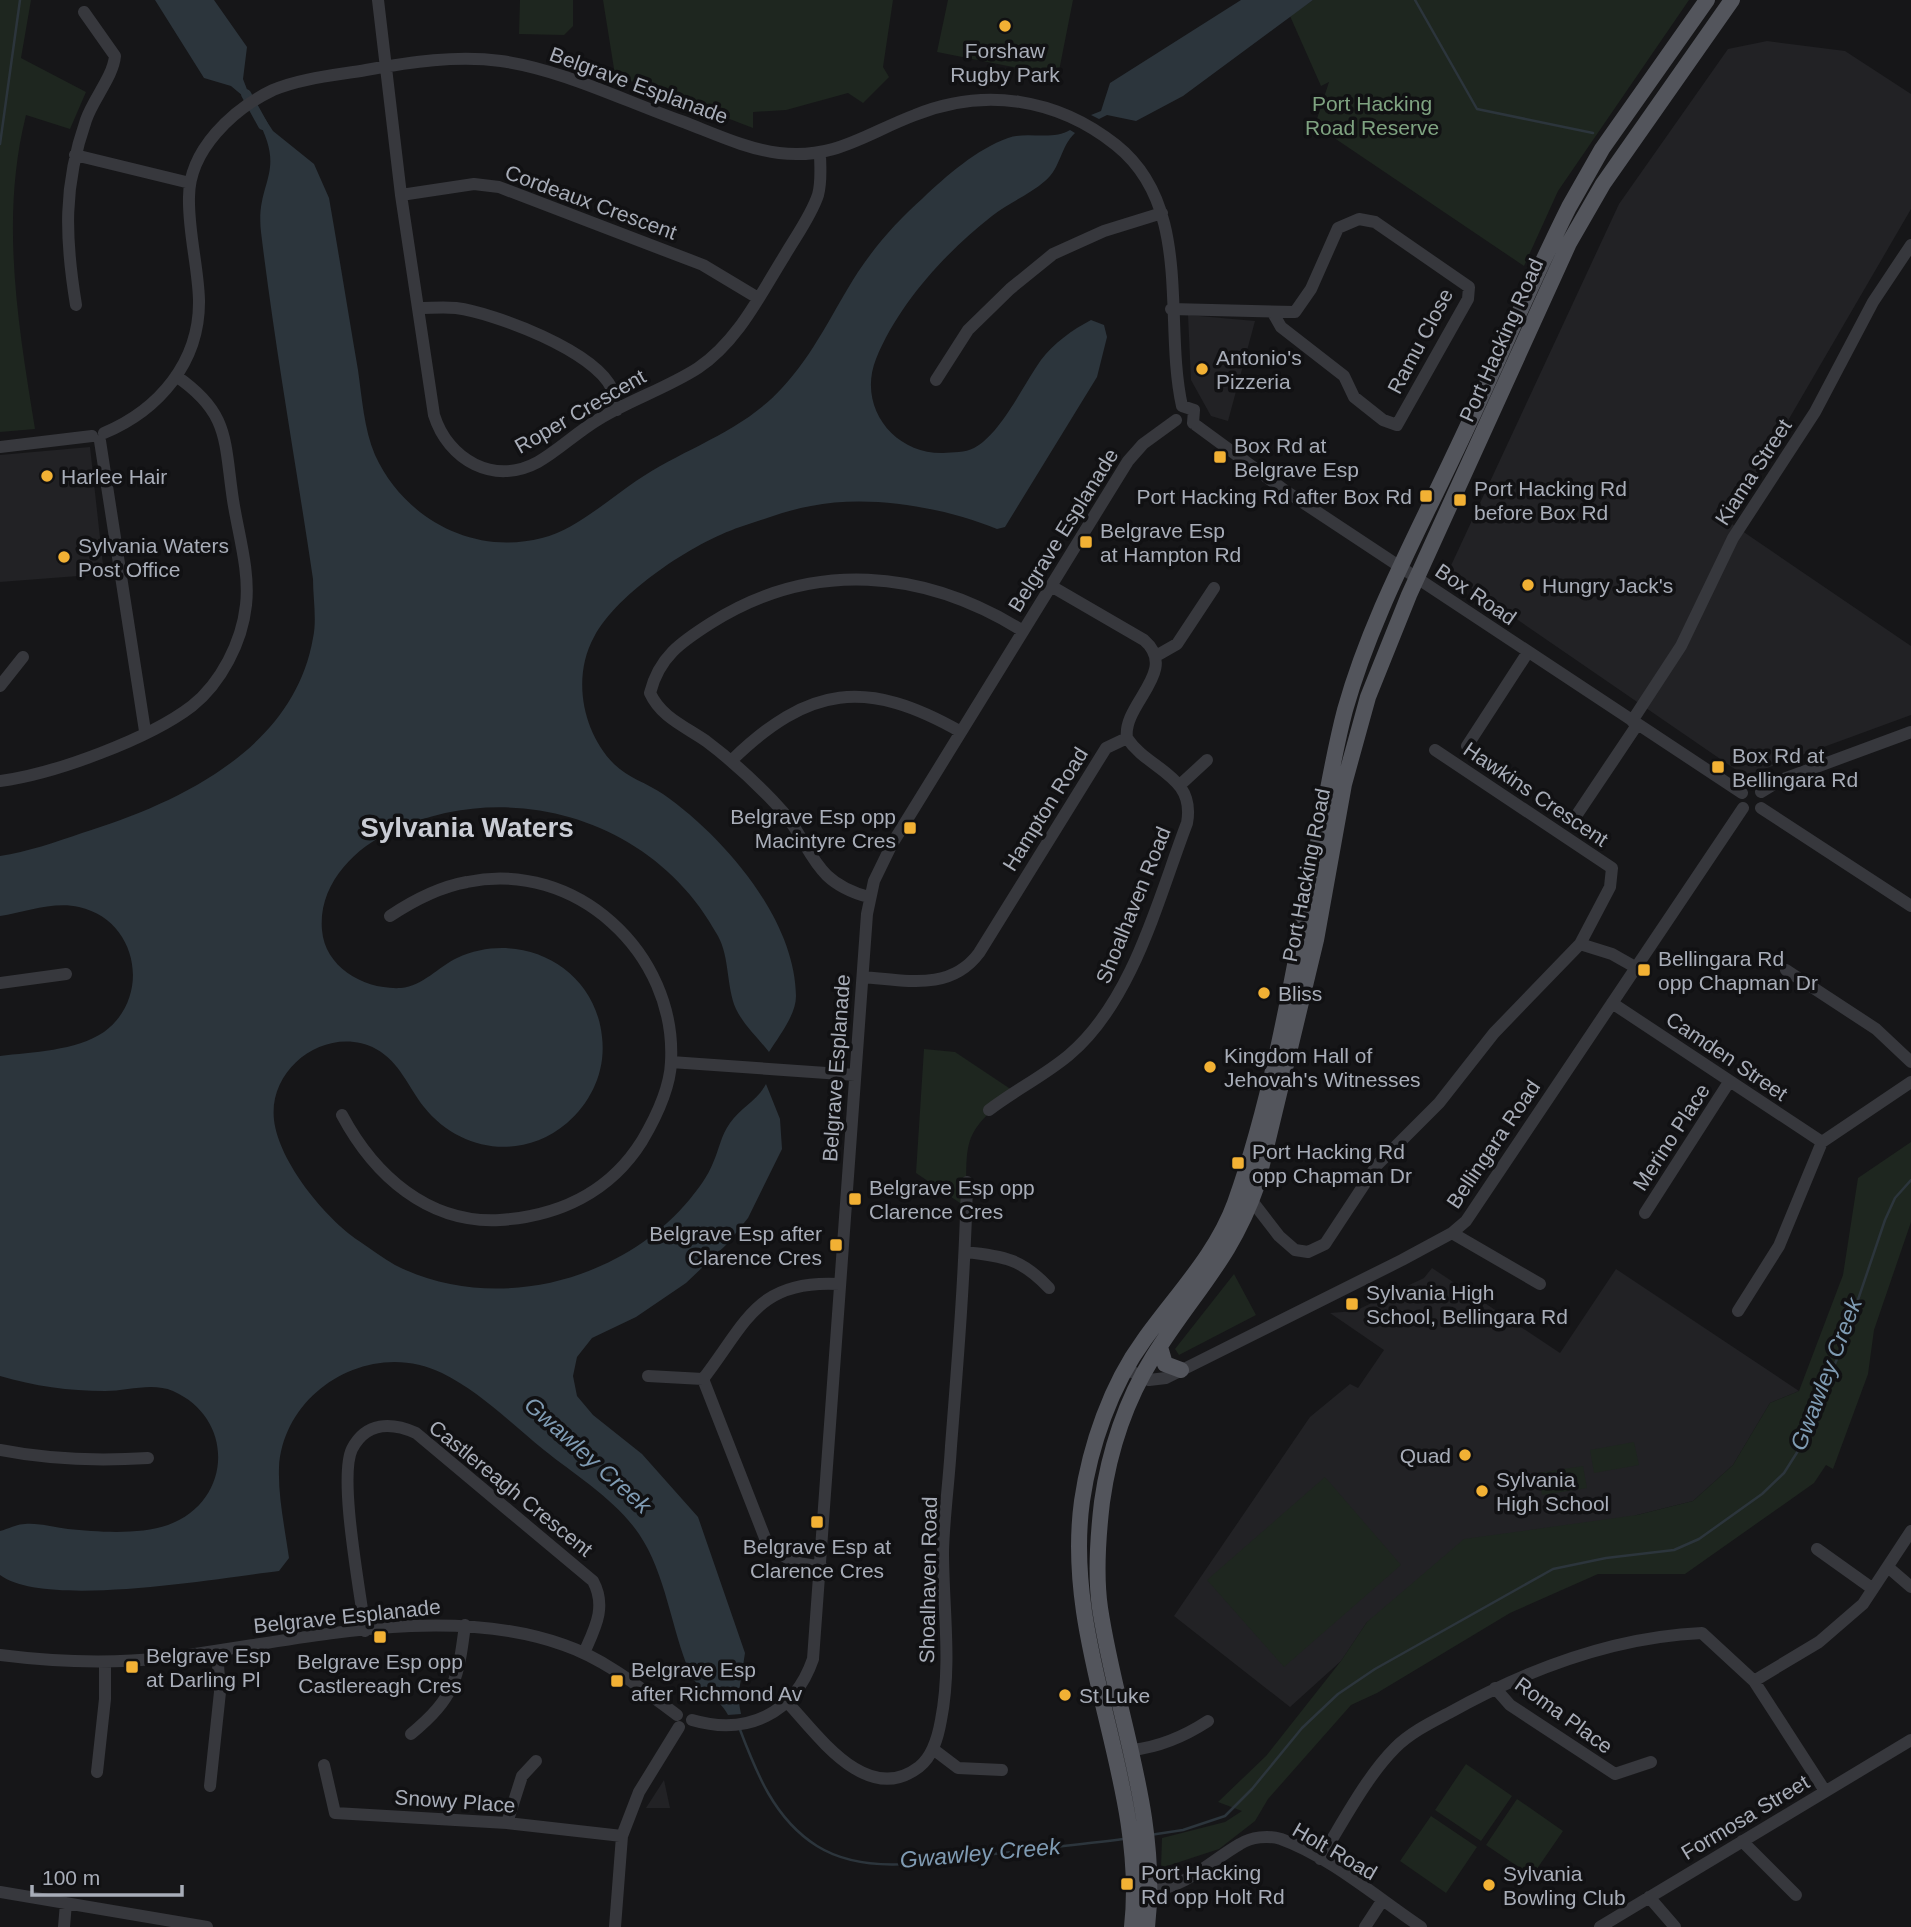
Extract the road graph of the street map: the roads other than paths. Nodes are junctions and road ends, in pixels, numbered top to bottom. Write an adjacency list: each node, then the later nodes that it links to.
1 (379, 0): 5 (street, Roper Crescent)
2 (1707, 0): 25 (main road, Port Hacking Road)
3 (1732, 0): 26 (main road, Port Hacking Road)
4 (84, 12): 7 (street)
5 (384, 66): 6 (street, Belgrave Esplanade); 8 (street, Belgrave Esplanade); 9 (street, Roper Crescent)
6 (820, 152): 10 (street, Belgrave Esplanade); 12 (street, Roper Crescent)
7 (75, 155): 8 (street); 13 (street)
8 (190, 183): 17 (street, Belgrave Esplanade)
9 (401, 195): 12 (street, Cordeaux Crescent); 14 (street, Roper Crescent)
10 (1162, 213): 15 (street, Belgrave Esplanade); 18 (street)
11 (1911, 245): 34 (street, Kiama Street)
12 (758, 298): 20 (street, Roper Crescent)
13 (76, 305)
14 (418, 308): 20 (street); 20 (street, Roper Crescent)
15 (1171, 309): 16 (street, Ramu Close); 19 (street, Belgrave Esplanade)
16 (1273, 313): 16 (street, Ramu Close)
17 (176, 376): 23 (street, Belgrave Esplanade); 35 (street)
18 (936, 380)
19 (1182, 406): 21 (street); 22 (street)
20 (617, 410)
21 (1176, 420): 22 (street); 27 (street, Belgrave Esplanade)
22 (1193, 423): 25 (street, Box Road)
23 (98, 436): 24 (street, Belgrave Esplanade); 35 (street)
24 (0, 447)
25 (1401, 567): 26 (street, Box Road); 78 (main road, Port Hacking Road)
26 (1416, 578): 30 (street, Box Road); 69 (main road, Port Hacking Road)
27 (1051, 586): 29 (street, Belgrave Esplanade); 31 (street)
28 (1214, 588): 31 (street)
29 (1023, 631): 36 (street, Belgrave Esplanade); 42 (street)
30 (1528, 652): 34 (street, Box Road); 39 (street)
31 (1156, 656): 38 (street)
32 (23, 657): 33 (street)
33 (0, 686)
34 (1634, 723): 46 (street, Box Road); 49 (street, Kiama Street)
35 (145, 731): 43 (street)
36 (961, 732): 42 (street); 50 (street, Belgrave Esplanade)
37 (1911, 732): 45 (street)
38 (1126, 738): 44 (street); 57 (street, Hampton Road)
39 (1467, 746)
40 (1435, 750): 53 (street, Hawkins Crescent)
41 (1207, 760): 44 (street)
42 (732, 761): 50 (street)
43 (0, 781)
44 (1181, 784): 65 (street, Shoalhaven Road)
45 (1761, 792): 46 (street); 48 (street)
46 (1742, 793): 47 (street)
47 (1743, 808): 48 (street); 54 (street, Bellingara Road)
48 (1760, 808): 51 (street)
49 (1574, 819)
50 (869, 897): 57 (street, Belgrave Esplanade)
51 (1911, 906)
52 (390, 916): 60 (street)
53 (1580, 944): 54 (street); 69 (street)
54 (1635, 967): 59 (street, Bellingara Road)
55 (1786, 970): 61 (street)
56 (66, 974): 58 (street)
57 (863, 977): 62 (street, Belgrave Esplanade)
58 (0, 983)
59 (1612, 1003): 63 (street, Camden Street); 71 (street, Bellingara Road)
60 (671, 1062): 62 (street); 66 (street)
61 (1911, 1062)
62 (855, 1075): 73 (street, Belgrave Esplanade)
63 (1729, 1082): 67 (street, Camden Street); 70 (street, Merino Place)
64 (1911, 1082): 67 (street)
65 (989, 1111)
66 (342, 1115)
67 (1822, 1142): 76 (street)
68 (967, 1182): 72 (street, Shoalhaven Road)
69 (1252, 1201): 77 (main road, Port Hacking Road)
70 (1645, 1213)
71 (1452, 1233): 74 (street); 79 (street, Bellingara Road)
72 (965, 1252): 75 (street); 104 (street, Shoalhaven Road)
73 (840, 1284): 82 (street); 87 (street, Belgrave Esplanade)
74 (1540, 1284)
75 (1049, 1288)
76 (1738, 1311)
77 (1160, 1347): 79 (main road); 81 (main road, Port Hacking Road)
78 (1126, 1369): 81 (street); 116 (main road, Port Hacking Road)
79 (1181, 1370): 81 (street, Bellingara Road)
80 (648, 1376): 82 (street)
81 (1142, 1377): 105 (main road, Port Hacking Road)
82 (703, 1379): 87 (street)
83 (0, 1450): 84 (street)
84 (148, 1458)
85 (1911, 1531): 88 (street)
86 (1817, 1549): 90 (street)
87 (821, 1566): 99 (street, Belgrave Esplanade)
88 (1888, 1568): 89 (street); 90 (street)
89 (1911, 1587)
90 (1874, 1589): 97 (street)
91 (465, 1625): 92 (street, Belgrave Esplanade); 94 (street, Belgrave Esplanade); 102 (street)
92 (365, 1631): 93 (street, Belgrave Esplanade); 94 (street, Castlereagh Crescent)
93 (217, 1651): 96 (street, Belgrave Esplanade); 111 (street)
94 (584, 1653): 100 (street, Belgrave Esplanade)
95 (0, 1655): 96 (street, Belgrave Esplanade)
96 (105, 1663): 110 (street)
97 (1754, 1681): 98 (street); 112 (street)
98 (1495, 1688): 107 (street, Roma Place); 117 (street)
99 (787, 1702): 100 (street, Belgrave Esplanade); 104 (street)
100 (678, 1721): 114 (street)
101 (1208, 1721): 105 (street)
102 (411, 1734)
103 (1911, 1740): 112 (street, Formosa Street)
104 (933, 1749): 109 (street)
105 (1132, 1750): 116 (main road, Port Hacking Road)
106 (536, 1761): 113 (street)
107 (1651, 1762)
108 (324, 1765): 113 (street, Snowy Place)
109 (1002, 1770)
110 (97, 1772)
111 (210, 1786)
112 (1825, 1791): 115 (street, Formosa Street)
113 (507, 1823): 114 (street, Snowy Place)
114 (622, 1836): 126 (street)
115 (1742, 1841): 120 (street); 121 (street, Formosa Street)
116 (1142, 1858): 118 (main road, Port Hacking Road); 127 (main road, Port Hacking Road)
117 (1320, 1859): 118 (street, Holt Road); 122 (street, Holt Road)
118 (1151, 1891): 128 (main road, Port Hacking Road)
119 (0, 1892): 123 (street)
120 (1796, 1895)
121 (1649, 1896): 131 (street, Formosa Street); 132 (street)
122 (1382, 1901): 129 (street); 130 (street, Holt Road)
123 (66, 1903): 124 (street); 125 (street)
124 (64, 1927)
125 (207, 1927)
126 (615, 1927)
127 (1132, 1927)
128 (1147, 1927)
129 (1365, 1927)
130 (1421, 1927)
131 (1600, 1927)
132 (1675, 1927)

